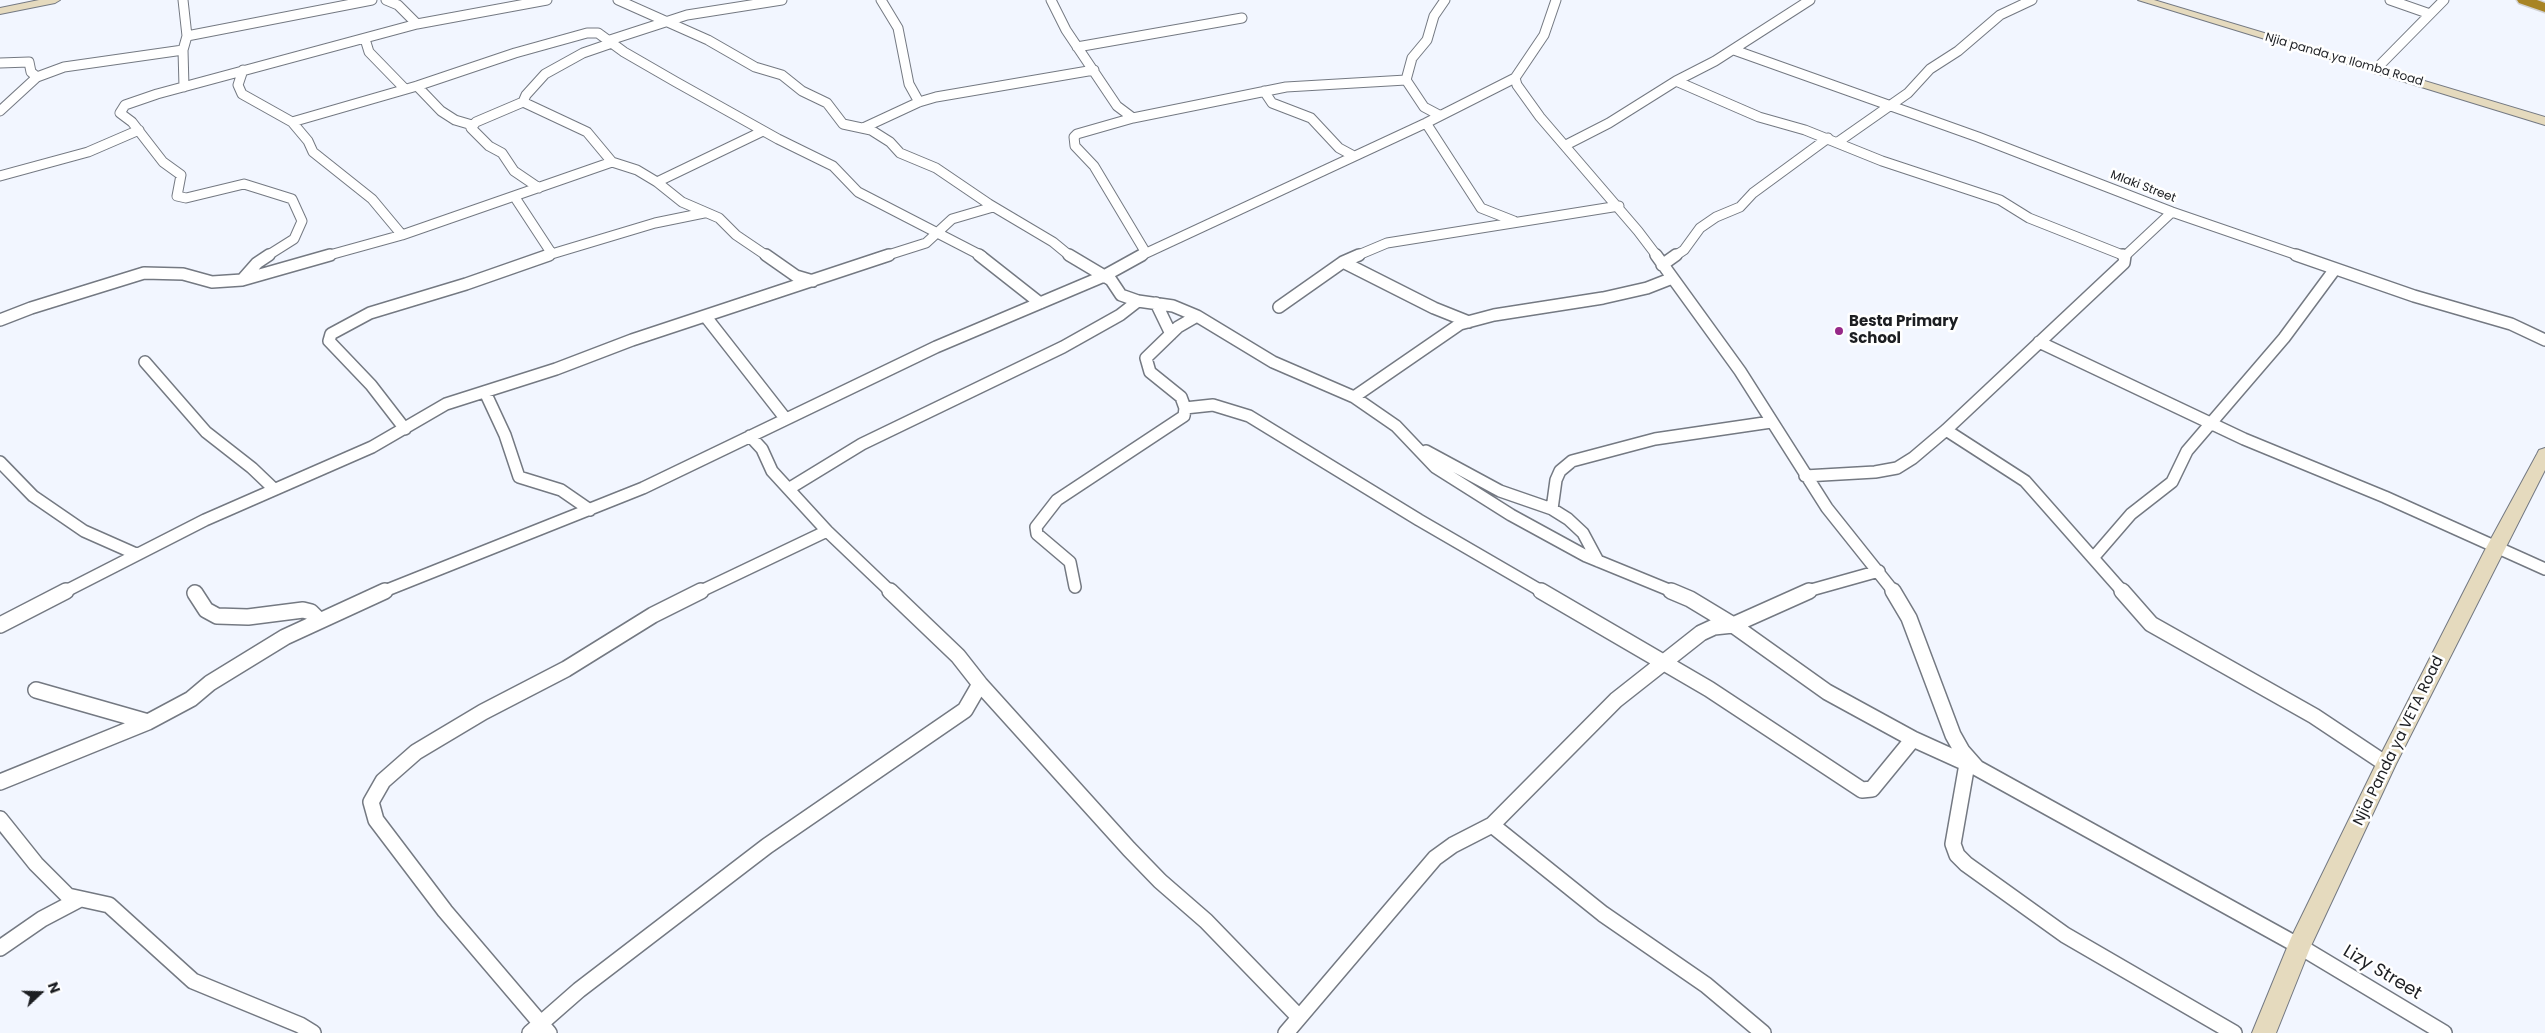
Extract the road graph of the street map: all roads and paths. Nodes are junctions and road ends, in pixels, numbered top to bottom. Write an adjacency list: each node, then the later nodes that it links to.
1 (55, 0): 19 (street)
2 (183, 0): 24 (street)
3 (372, 0): 24 (street)
4 (386, 0): 23 (street)
5 (547, 0): 23 (street)
6 (618, 0): 22 (street)
7 (782, 0): 22 (street)
8 (882, 0): 47 (street)
9 (1051, 0): 27 (street)
10 (1444, 0): 37 (street)
11 (1556, 0): 36 (street)
12 (1810, 0): 29 (street)
13 (2032, 0): 48 (street)
14 (2143, 0): 31 (street, Njia panda ya Ilomba Road)
15 (2390, 0): 20 (street)
16 (2444, 0): 20 (street)
17 (2524, 0): 18 (highway)
18 (2545, 8)
19 (0, 11)
20 (2430, 14): 31 (street)
21 (1242, 18): 27 (street)
22 (664, 21): 26 (street); 56 (street)
23 (418, 24): 25 (street)
24 (187, 36): 28 (street)
25 (365, 39): 32 (street); 42 (street)
26 (611, 42): 40 (street); 46 (street); 58 (street)
27 (1077, 47): 33 (street)
28 (183, 50): 35 (street); 41 (street)
29 (1734, 50): 39 (street); 48 (street, Mlaki Street)
30 (0, 63): 35 (street)
31 (2376, 69): 52 (street, Njia panda ya Ilomba Road)
32 (243, 70): 41 (street); 53 (street)
33 (1094, 70): 34 (street); 38 (street)
34 (1074, 74): 38 (street); 47 (street)
35 (38, 77): 49 (street)
36 (1515, 78): 43 (street); 45 (street)
37 (1406, 80): 44 (street); 50 (street)
38 (1101, 81): 51 (street)
39 (1676, 81): 59 (street); 60 (street)
40 (417, 86): 42 (street); 55 (street)
41 (184, 87): 57 (street)
42 (405, 89): 53 (street)
43 (1493, 89): 45 (street); 50 (street)
44 (1264, 91): 51 (street); 61 (street)
45 (1520, 92): 60 (street)
46 (523, 102): 55 (street); 62 (street)
47 (919, 102): 56 (street)
48 (1889, 107): 59 (street); 71 (street, Mlaki Street)
49 (0, 111)
50 (1439, 115): 54 (street)
51 (1133, 118): 78 (street)
52 (2545, 120)
53 (292, 122): 76 (street)
54 (1426, 123): 61 (street); 70 (street)
55 (472, 125): 65 (street)
56 (863, 128): 69 (street)
57 (139, 130): 63 (street); 86 (street)
58 (763, 131): 64 (street); 77 (street)
59 (1833, 140): 80 (street); 82 (street)
60 (1566, 144): 68 (street)
61 (1352, 155): 78 (street)
62 (612, 162): 64 (street); 65 (street)
63 (0, 176)
64 (657, 182): 67 (street)
65 (539, 188): 66 (street)
66 (514, 196): 76 (street); 79 (street)
67 (682, 202): 72 (street); 73 (street)
68 (1619, 206): 74 (street); 82 (street)
69 (993, 207): 77 (street); 84 (street)
70 (1484, 211): 74 (street); 75 (street)
71 (2172, 212): 80 (street); 83 (street, Mlaki Street)
72 (704, 213): 73 (street); 87 (street)
73 (656, 223): 79 (street)
74 (1520, 223): 75 (street)
75 (1489, 227): 81 (street)
76 (402, 234): 86 (street)
77 (937, 234): 87 (street); 89 (street)
78 (1146, 252): 84 (street)
79 (552, 254): 106 (street)
80 (2125, 256): 98 (street)
81 (1343, 262): 91 (street); 95 (street)
82 (1662, 265): 85 (street)
83 (2336, 269): 97 (street, Mlaki Street); 105 (street)
84 (1104, 276): 88 (street); 89 (street)
85 (1670, 279): 95 (street); 104 (street)
86 (242, 280): 94 (street)
87 (796, 282): 93 (street)
88 (1138, 301): 90 (street); 113 (street)
89 (1040, 303): 103 (street)
90 (1156, 303): 92 (street); 96 (street)
91 (1279, 307)
92 (1197, 316): 96 (street); 101 (street)
93 (706, 317): 100 (street); 103 (street)
94 (0, 320)
95 (1469, 322): 101 (street)
96 (1171, 334): 102 (street)
97 (2545, 340)
98 (2038, 342): 105 (street); 107 (street)
99 (145, 362): 114 (street)
100 (485, 392): 106 (street); 116 (street)
101 (1354, 397): 109 (street)
102 (1186, 408): 124 (street); 129 (street)
103 (785, 418): 108 (street)
104 (1772, 422): 112 (street); 115 (street)
105 (2211, 423): 118 (street); 120 (street)
106 (405, 429): 114 (street)
107 (1946, 430): 112 (street); 120 (street)
108 (750, 436): 113 (street); 116 (street)
109 (1417, 448): 115 (street); 121 (street)
110 (2545, 454): 118 (street, Njia Panda ya VETA Road)
111 (0, 462): 119 (street)
112 (1805, 476): 123 (street)
113 (790, 488): 117 (street)
114 (274, 489): 119 (street)
115 (1552, 509): 121 (street)
116 (590, 510): 126 (street)
117 (827, 531): 130 (street); 145 (street)
118 (2495, 548): 122 (street); 136 (street, Njia Panda ya VETA Road)
119 (136, 554): 128 (street)
120 (2093, 558): 136 (street)
121 (1598, 562): 127 (street)
122 (2545, 569)
123 (1880, 571): 127 (street); 137 (street)
124 (1075, 587)
125 (195, 593): 126 (street)
126 (320, 620): 134 (street)
127 (1733, 625): 129 (street); 135 (street)
128 (0, 626)
129 (1663, 663): 135 (street); 140 (street)
130 (980, 684): 132 (street); 133 (street)
131 (36, 690): 134 (street)
132 (997, 702): 133 (street); 144 (street)
133 (965, 710): 145 (street)
134 (148, 722): 138 (street)
135 (1913, 739): 137 (street)
136 (2386, 764): 142 (street, Njia Panda ya VETA Road)
137 (1972, 766): 142 (street, Lizy Street); 149 (street)
138 (0, 782)
139 (0, 819): 141 (street)
140 (1492, 825): 144 (street); 148 (street)
141 (80, 899): 143 (street); 146 (street)
142 (2299, 946): 150 (street, Njia Panda ya VETA Road); 151 (street, Lizy Street)
143 (0, 948)
144 (1299, 1017): 147 (street)
145 (540, 1030)
146 (313, 1033)
147 (1286, 1033)
148 (1763, 1033)
149 (2234, 1033)
150 (2264, 1033)
151 (2444, 1033)

